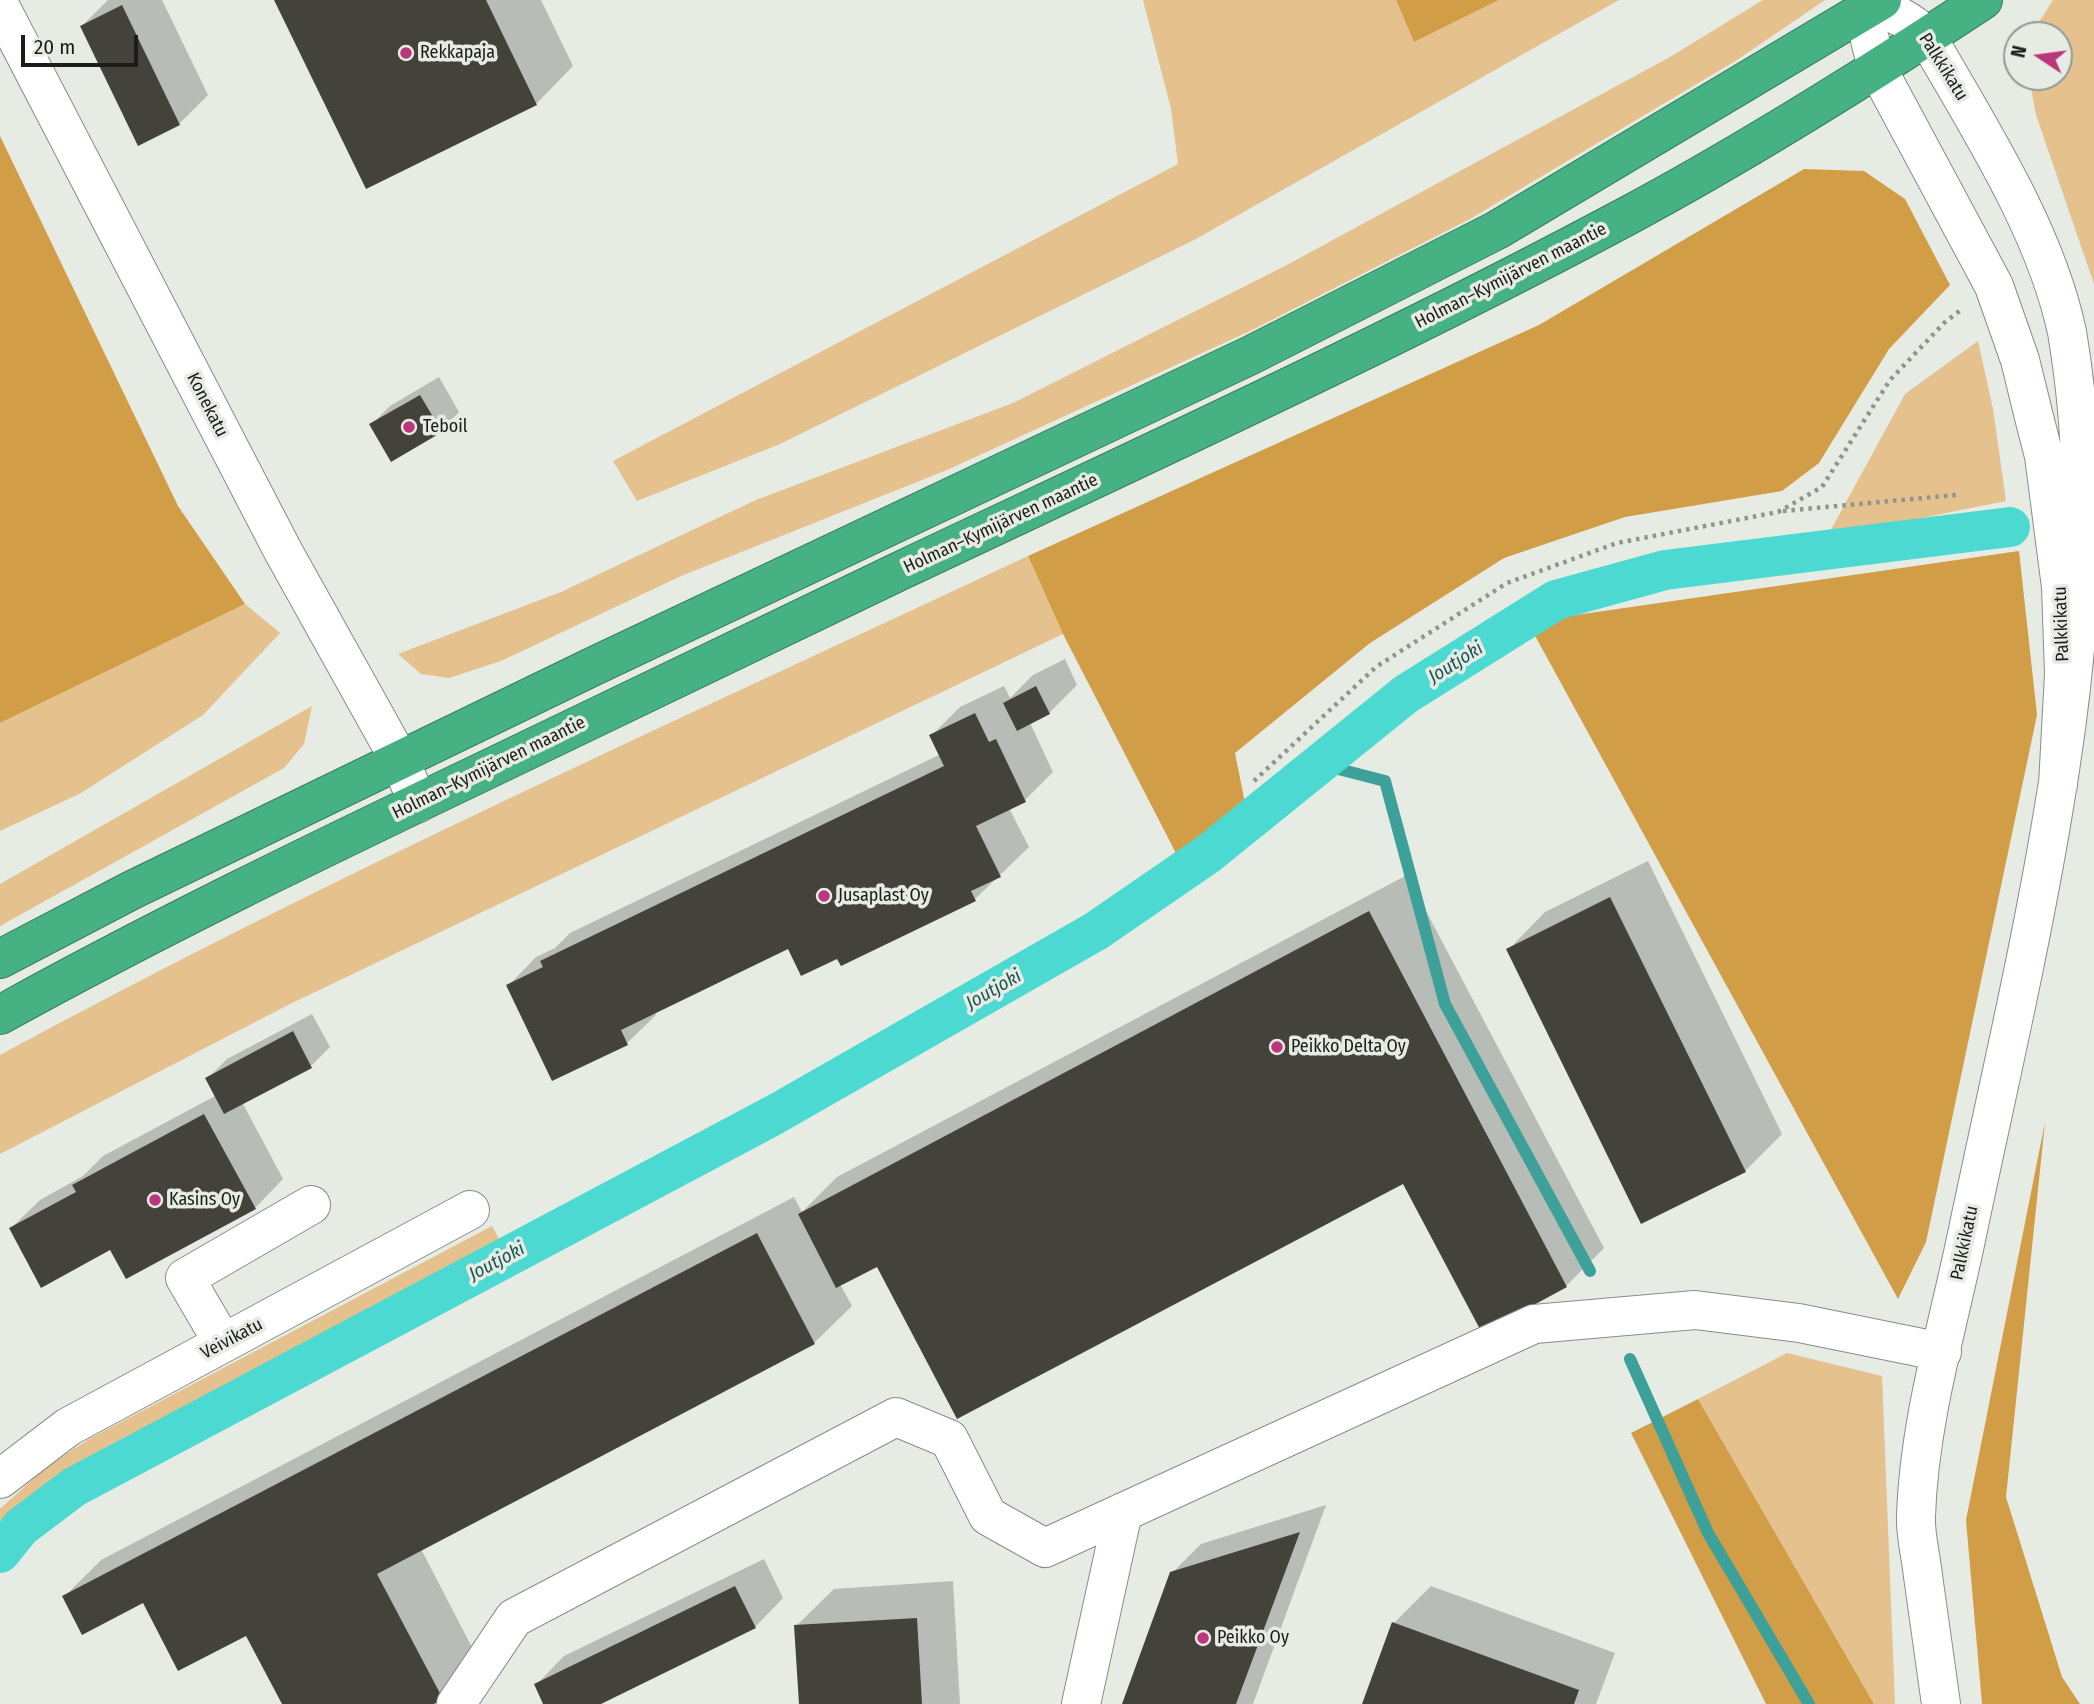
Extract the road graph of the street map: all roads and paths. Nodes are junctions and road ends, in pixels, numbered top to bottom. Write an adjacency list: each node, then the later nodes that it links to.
1 (1983, 0): 4 (highway, Holman–Kymijärven maantie)
2 (1876, 4): 4 (street, Palkkikatu); 5 (street, Palkkikatu); 12 (highway)
3 (0, 6): 12 (street, Konekatu)
4 (1927, 37): 5 (highway, Holman–Kymijärven maantie); 7 (street, Palkkikatu)
5 (1877, 68): 6 (street, Palkkikatu); 15 (highway, Holman–Kymijärven maantie)
6 (1994, 286): 8 (street, Palkkikatu); 10 (path)
7 (2088, 411): 8 (street); 11 (street, Palkkikatu)
8 (2034, 417): 14 (street, Palkkikatu)
9 (1956, 495): 10 (path)
10 (1778, 512): 13 (path)
11 (2088, 595): 14 (street, Palkkikatu)
12 (400, 761): 15 (street, Konekatu); 16 (highway)
13 (1254, 781)
14 (2058, 785): 21 (street, Palkkikatu)
15 (418, 803): 17 (highway, Holman–Kymijärven maantie)
16 (0, 959)
17 (0, 1015)
18 (311, 1205): 20 (street)
19 (471, 1210): 20 (street, Veivikatu)
20 (223, 1343): 22 (street, Veivikatu)
21 (1942, 1352): 23 (street); 26 (street, Palkkikatu)
22 (0, 1479)
23 (1123, 1512): 24 (street); 25 (street)
24 (456, 1704)
25 (1082, 1704)
26 (1941, 1704)

